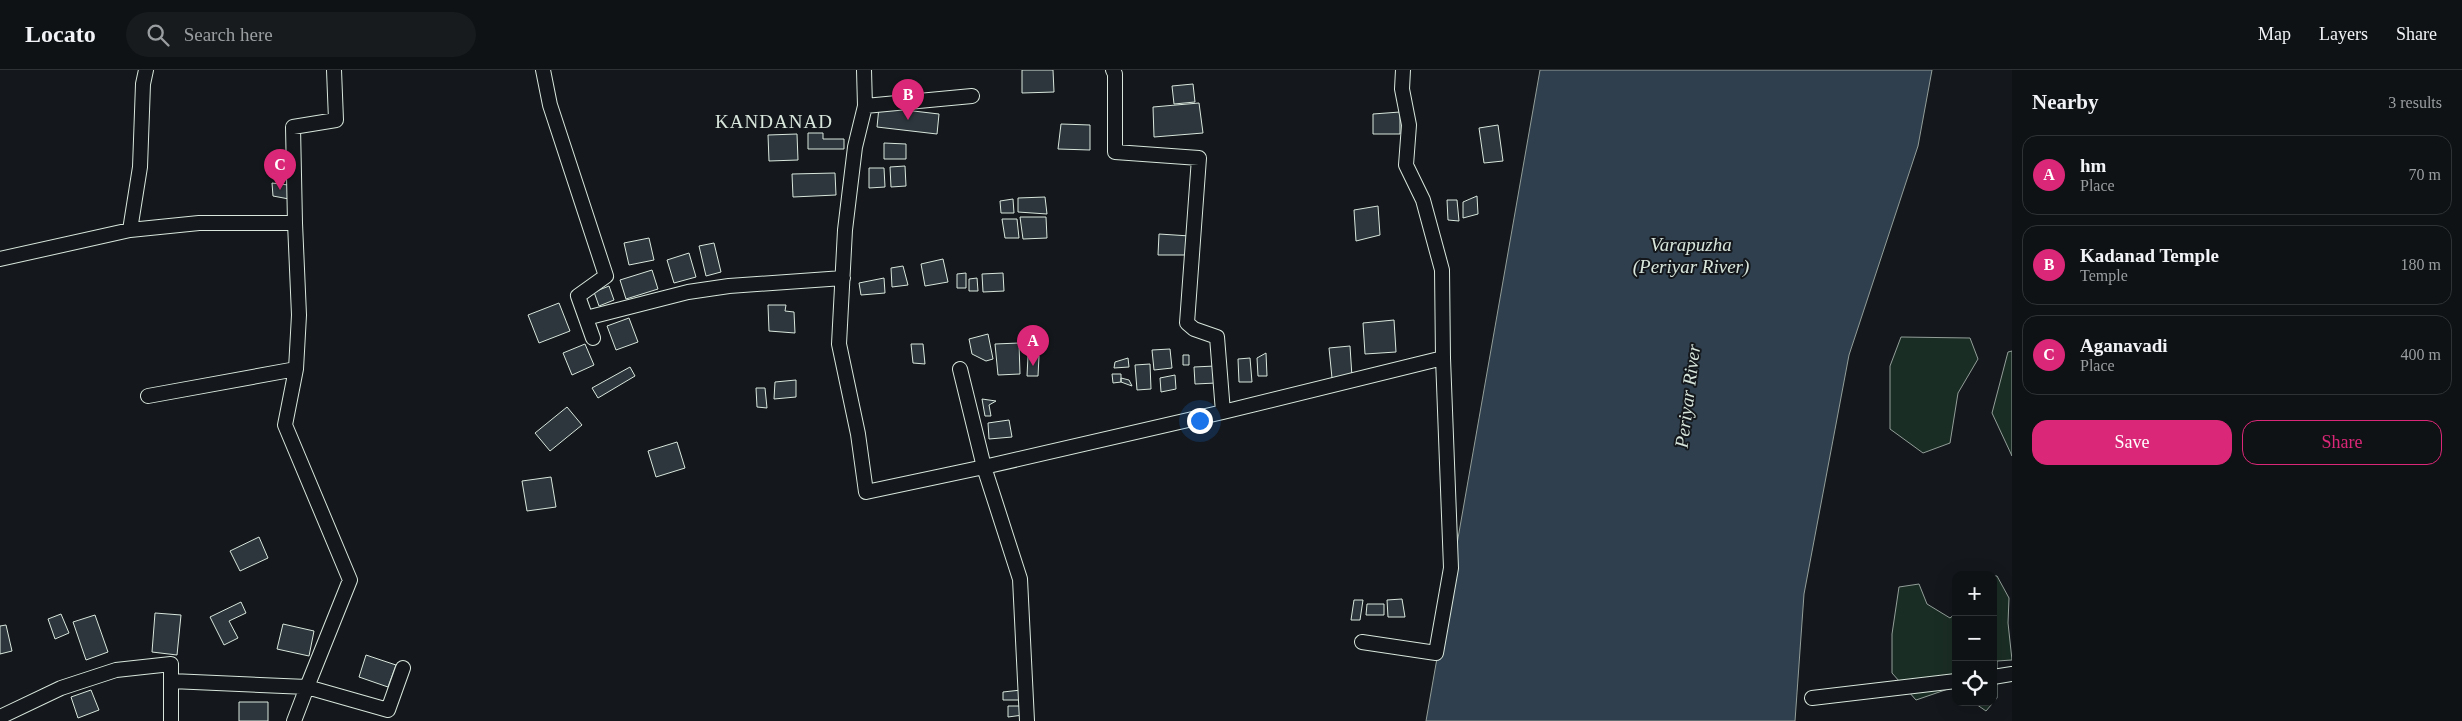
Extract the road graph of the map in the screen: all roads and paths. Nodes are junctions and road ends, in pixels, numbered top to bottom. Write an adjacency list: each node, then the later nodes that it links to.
1 (146, 70): 10 (street)
2 (334, 70): 9 (street)
3 (543, 70): 13 (street)
4 (864, 70): 8 (street)
5 (1113, 70): 19 (street)
6 (1403, 70): 15 (street)
7 (972, 96): 8 (street)
8 (865, 106): 12 (street)
9 (295, 223): 10 (street); 16 (street)
10 (130, 230): 11 (street)
11 (0, 259)
12 (843, 278): 13 (street); 20 (street)
13 (586, 318): 14 (street)
14 (593, 338)
15 (1443, 358): 19 (street); 21 (street)
16 (296, 369): 18 (street); 27 (street)
17 (960, 369): 20 (street)
18 (148, 396)
19 (1224, 412): 20 (street)
20 (984, 467): 32 (street)
21 (1362, 642)
22 (403, 668): 27 (street)
23 (2012, 674): 24 (street)
24 (1997, 676)
25 (1952, 681): 28 (street)
26 (171, 682): 27 (street); 29 (street); 30 (street)
27 (307, 687): 31 (street)
28 (1812, 698)
29 (0, 717)
30 (171, 721)
31 (294, 721)
32 (1027, 721)

